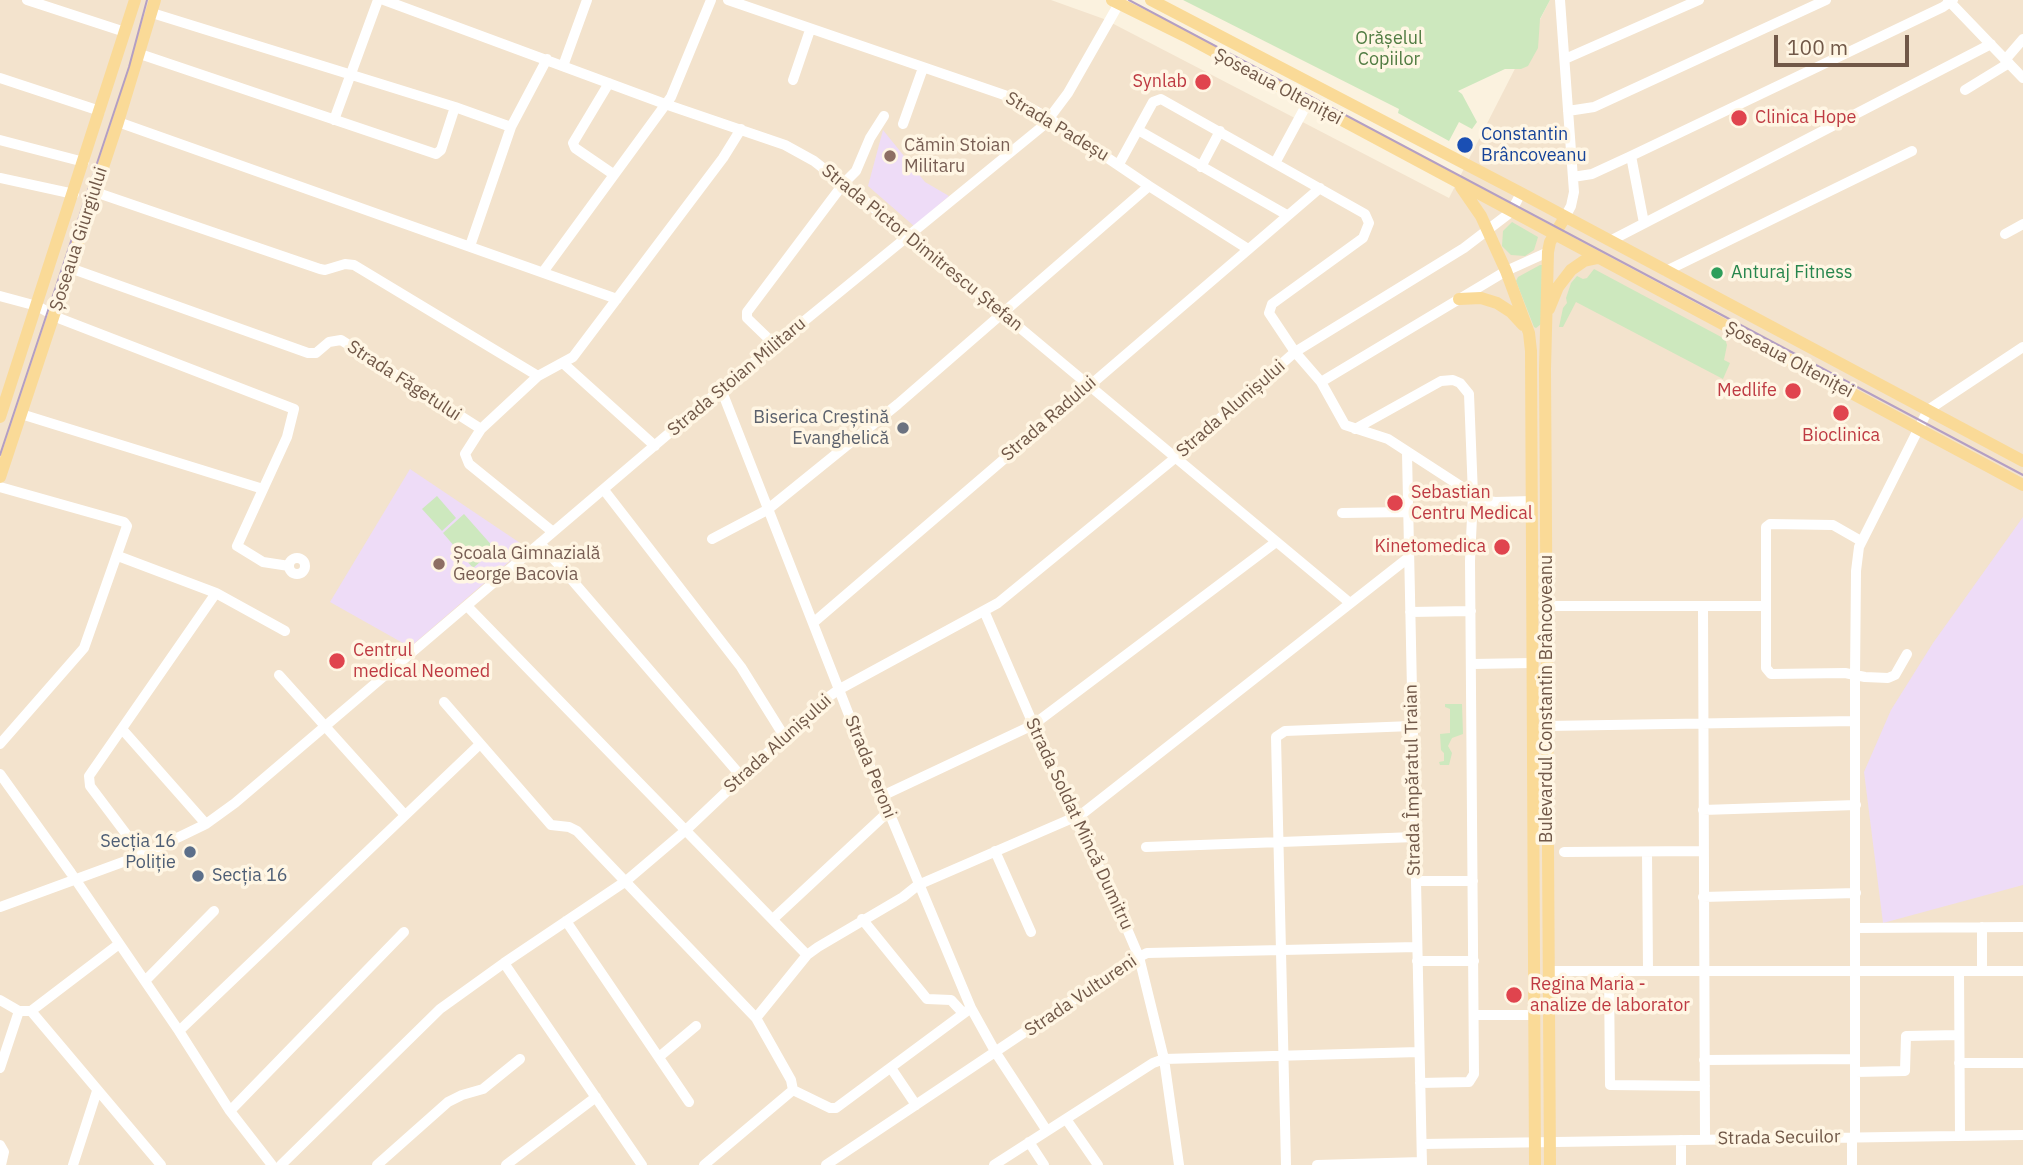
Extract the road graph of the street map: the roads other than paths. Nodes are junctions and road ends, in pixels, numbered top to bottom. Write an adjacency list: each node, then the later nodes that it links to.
1 (27, 0): 16 (street)
2 (135, 0): 16 (main road, Șoseaua Giurgiului)
3 (378, 0): 25 (street)
4 (384, 0): 20 (street, Strada Pictor Dimitrescu Ștefan)
5 (587, 0): 23 (street)
6 (711, 0): 32 (street)
7 (728, 0): 15 (street, Strada Padeșu)
8 (1151, 0): 61 (main road, Șoseaua Olteniței)
9 (1560, 0): 21 (street)
10 (1699, 0): 21 (street)
11 (1826, 0): 35 (street)
12 (1117, 1): 31 (main road, Șoseaua Olteniței); 37 (street, Strada Stoian Militaru)
13 (1950, 1): 18 (street); 47 (street)
14 (153, 6): 19 (main road, Șoseaua Giurgiului); 25 (street)
15 (810, 30): 24 (street, Strada Padeșu); 28 (street)
16 (125, 32): 34 (main road, Șoseaua Giurgiului)
17 (2023, 39): 22 (street)
18 (1990, 44): 22 (street); 65 (street)
19 (140, 54): 38 (street); 39 (main road, Șoseaua Giurgiului)
20 (547, 59): 23 (street, Strada Pictor Dimitrescu Ștefan); 41 (street)
21 (1564, 59): 35 (street)
22 (2007, 62): 27 (street); 30 (street)
23 (563, 66): 29 (street, Strada Pictor Dimitrescu Ștefan)
24 (923, 68): 37 (street, Strada Padeșu); 40 (street)
25 (350, 74): 33 (street); 38 (street)
26 (0, 78): 34 (street)
27 (2023, 78)
28 (793, 80)
29 (609, 83): 32 (street, Strada Pictor Dimitrescu Ștefan); 52 (street)
30 (1965, 90)
31 (1308, 103): 49 (street); 56 (main road, Șoseaua Olteniței)
32 (665, 104): 42 (street, Strada Pictor Dimitrescu Ștefan); 52 (street)
33 (455, 107): 38 (street); 41 (street)
34 (100, 111): 48 (main road, Șoseaua Giurgiului)
35 (1568, 111): 53 (street)
36 (884, 116): 55 (street)
37 (1050, 119): 50 (street, Strada Padeșu); 70 (street, Strada Stoian Militaru)
38 (334, 120)
39 (118, 122): 59 (main road, Șoseaua Giurgiului); 72 (street)
40 (903, 124)
41 (511, 127): 72 (street)
42 (741, 130): 55 (street, Strada Pictor Dimitrescu Ștefan); 81 (street)
43 (1138, 130): 44 (street); 50 (street); 51 (street)
44 (1220, 131): 49 (street); 51 (street)
45 (0, 140): 48 (street)
46 (1912, 151): 78 (street)
47 (1632, 156): 53 (street); 65 (street)
48 (84, 162): 60 (main road, Șoseaua Giurgiului)
49 (1276, 163): 58 (street)
50 (1119, 164): 57 (street, Strada Padeșu)
51 (1201, 167): 63 (street)
52 (613, 174): 79 (street)
53 (1573, 177): 64 (street)
54 (0, 178): 60 (street)
55 (844, 183): 70 (street, Strada Pictor Dimitrescu Ștefan); 88 (street)
56 (1459, 184): 62 (main road, Șoseaua Olteniței); 67 (main road, Bulevardul Constantin Brâncoveanu)
57 (1149, 186): 73 (street, Strada Padeșu); 84 (street)
58 (1320, 188): 63 (street, Strada Radului); 90 (street)
59 (94, 192): 76 (main road, Șoseaua Giurgiului); 92 (street)
60 (74, 194): 83 (main road, Șoseaua Giurgiului)
61 (1521, 194): 62 (street, Strada Alunișului); 64 (main road, Șoseaua Olteniței)
62 (1511, 212): 67 (street, Strada Alunișului); 69 (main road, Șoseaua Olteniței)
63 (1287, 215): 73 (street, Strada Radului)
64 (1565, 217): 69 (main road); 71 (main road, Șoseaua Olteniței)
65 (1644, 223): 71 (street)
66 (2023, 224): 68 (street)
67 (1488, 230): 77 (main road, Bulevardul Constantin Brâncoveanu); 90 (street, Strada Alunișului)
68 (2005, 233)
69 (1554, 235): 74 (main road, Bulevardul Constantin Brâncoveanu); 75 (main road, Șoseaua Olteniței)
70 (910, 236): 84 (street, Strada Pictor Dimitrescu Ștefan); 88 (street, Strada Stoian Militaru)
71 (1610, 241): 78 (main road, Șoseaua Olteniței)
72 (470, 246): 79 (street)
73 (1248, 249): 94 (street, Strada Radului)
74 (1548, 252): 77 (street); 86 (main road, Bulevardul Constantin Brâncoveanu)
75 (1598, 258): 86 (main road); 101 (main road, Șoseaua Olteniței)
76 (70, 268): 85 (main road, Șoseaua Giurgiului); 99 (street, Strada Făgetului)
77 (1506, 271): 82 (street); 87 (main road, Bulevardul Constantin Brâncoveanu)
78 (1666, 271): 96 (main road, Șoseaua Olteniței)
79 (543, 272): 81 (street)
80 (0, 296): 83 (street)
81 (617, 299): 91 (street)
82 (1459, 299): 87 (main road); 93 (street)
83 (37, 306): 85 (street); 98 (main road, Șoseaua Giurgiului)
84 (1001, 314): 94 (street, Strada Pictor Dimitrescu Ștefan); 113 (street)
85 (54, 316): 97 (main road, Șoseaua Giurgiului); 109 (street)
86 (1546, 316): 127 (main road, Bulevardul Constantin Brâncoveanu)
87 (1529, 333): 112 (main road, Bulevardul Constantin Brâncoveanu)
88 (774, 344): 95 (street, Strada Stoian Militaru)
89 (2023, 347): 96 (street)
90 (1295, 352): 93 (street, Strada Alunișului); 104 (street, Strada Alunișului)
91 (564, 364): 92 (street); 102 (street)
92 (538, 376): 99 (street)
93 (1321, 382): 100 (street, Strada Alunișului)
94 (1089, 384): 104 (street, Strada Pictor Dimitrescu Ștefan); 133 (street, Strada Radului)
95 (721, 388): 102 (street, Strada Stoian Militaru); 113 (street, Strada Peroni)
96 (1928, 410): 101 (street); 105 (main road, Șoseaua Olteniței)
97 (21, 414): 106 (main road, Șoseaua Giurgiului); 109 (street)
98 (0, 417)
99 (481, 429): 116 (street, Strada Făgetului)
100 (1354, 429): 103 (street); 111 (street)
101 (1920, 430): 107 (main road, Șoseaua Olteniței); 118 (street)
102 (655, 446): 110 (street, Strada Stoian Militaru)
103 (1407, 453): 111 (street); 114 (street, Strada Împăratul Traian)
104 (1175, 458): 119 (street, Strada Pictor Dimitrescu Ștefan); 132 (street, Strada Alunișului)
105 (2023, 461)
106 (0, 477)
107 (2023, 485)
108 (0, 487): 121 (street)
109 (263, 489): 123 (street)
110 (604, 490): 116 (street, Strada Stoian Militaru); 149 (street)
111 (1473, 495): 112 (street); 131 (street)
112 (1532, 501): 136 (main road, Bulevardul Constantin Brâncoveanu)
113 (767, 510): 117 (street); 133 (street, Strada Peroni)
114 (1407, 512): 115 (street); 122 (street, Strada Împăratul Traian)
115 (1342, 513)
116 (553, 531): 120 (street, Strada Stoian Militaru)
117 (712, 540)
118 (1861, 541): 129 (street); 139 (street)
119 (1276, 542): 125 (street, Strada Pictor Dimitrescu Ștefan); 144 (street)
120 (540, 543): 126 (street, Strada Stoian Militaru); 153 (street)
121 (118, 556): 124 (street); 150 (street)
122 (1408, 558): 125 (street); 130 (street, Strada Împăratul Traian)
123 (289, 566)
124 (216, 593): 134 (street); 148 (street)
125 (1350, 603): 159 (street)
126 (467, 606): 147 (street, Strada Stoian Militaru); 161 (street)
127 (1546, 606): 128 (street); 146 (main road, Bulevardul Constantin Brâncoveanu)
128 (1703, 606): 129 (street); 143 (street)
129 (1765, 606): 139 (street)
130 (1410, 611): 131 (street); 145 (street, Strada Împăratul Traian)
131 (1471, 611): 137 (street)
132 (985, 613): 140 (street, Strada Alunișului); 144 (street, Strada Soldat Mincă Dumitru)
133 (813, 623): 140 (street, Strada Peroni)
134 (285, 631)
135 (1907, 654): 139 (street)
136 (1533, 663): 137 (street); 209 (main road, Bulevardul Constantin Brâncoveanu)
137 (1472, 664): 173 (street)
138 (279, 675): 147 (street)
139 (1855, 676): 142 (street)
140 (838, 690): 149 (street, Strada Alunișului); 154 (street, Strada Peroni)
141 (444, 702): 151 (street)
142 (1855, 721): 143 (street); 155 (street)
143 (1704, 723): 146 (street); 156 (street)
144 (1033, 725): 154 (street); 159 (street, Strada Soldat Mincă Dumitru)
145 (1412, 726): 162 (street, Strada Împăratul Traian); 163 (street)
146 (1547, 726): 195 (main road, Bulevardul Constantin Brâncoveanu)
147 (326, 727): 158 (street); 160 (street, Strada Stoian Militaru)
148 (122, 729): 160 (street); 169 (street)
149 (784, 736): 153 (street, Strada Alunișului)
150 (0, 744)
151 (479, 745): 158 (street); 171 (street)
152 (0, 774): 170 (street)
153 (741, 776): 161 (street, Strada Alunișului)
154 (882, 796): 157 (street, Strada Peroni)
155 (1856, 805): 156 (street); 175 (street)
156 (1703, 810): 165 (street)
157 (888, 812): 174 (street, Strada Peroni); 179 (street)
158 (404, 814): 212 (street)
159 (1074, 818): 166 (street); 191 (street, Strada Soldat Mincă Dumitru)
160 (206, 824): 169 (street, Strada Stoian Militaru)
161 (686, 830): 171 (street, Strada Alunișului); 179 (street)
162 (1415, 837): 163 (street); 172 (street, Strada Împăratul Traian)
163 (1281, 842): 164 (street); 189 (street)
164 (1146, 847)
165 (1703, 851): 168 (street); 176 (street)
166 (995, 852): 174 (street); 186 (street)
167 (1564, 852): 168 (street)
168 (1647, 852): 197 (street)
169 (142, 855): 170 (street, Strada Stoian Militaru)
170 (77, 881): 177 (street, Strada Stoian Militaru); 187 (street)
171 (626, 881): 181 (street, Strada Alunișului); 210 (street)
172 (1416, 881): 173 (street); 188 (street, Strada Împăratul Traian)
173 (1473, 881): 193 (street)
174 (918, 885): 180 (street); 205 (street, Strada Peroni)
175 (1856, 893): 176 (street); 184 (street)
176 (1703, 897): 198 (street)
177 (0, 907)
178 (214, 911): 203 (street)
179 (773, 919): 190 (street)
180 (862, 919): 190 (street); 205 (street)
181 (566, 921): 194 (street, Strada Alunișului); 217 (street)
182 (1982, 927): 183 (street); 184 (street); 201 (street)
183 (2023, 927)
184 (1856, 928): 199 (street)
185 (404, 932): 234 (street)
186 (1031, 932)
187 (119, 944): 203 (street); 207 (street)
188 (1417, 947): 189 (street, Strada Vultureni); 192 (street, Strada Împăratul Traian)
189 (1282, 950): 191 (street, Strada Vultureni); 216 (street)
190 (807, 955): 210 (street)
191 (1139, 957): 215 (street, Strada Vultureni); 219 (street, Strada Soldat Mincă Dumitru)
192 (1418, 961): 193 (street); 214 (street, Strada Împăratul Traian)
193 (1474, 961): 208 (street)
194 (504, 963): 231 (street); 253 (street, Strada Alunișului)
195 (1548, 971): 196 (street); 244 (main road, Bulevardul Constantin Brâncoveanu)
196 (1609, 971): 197 (street); 228 (street)
197 (1648, 971): 198 (street)
198 (1704, 971): 199 (street); 221 (street)
199 (1855, 971): 200 (street); 220 (street)
200 (1959, 971): 201 (street); 213 (street)
201 (1982, 971): 202 (street)
202 (2023, 971)
203 (145, 981): 212 (street)
204 (0, 1000): 206 (street)
205 (967, 1010): 215 (street, Strada Peroni); 225 (street)
206 (19, 1011): 207 (street); 224 (street)
207 (31, 1011): 230 (street)
208 (1474, 1015): 209 (street); 227 (street)
209 (1534, 1015): 243 (main road, Bulevardul Constantin Brâncoveanu)
210 (755, 1018): 229 (street)
211 (696, 1026): 217 (street)
212 (179, 1031): 234 (street)
213 (1959, 1035): 222 (street); 226 (street)
214 (1419, 1052): 216 (street); 227 (street, Strada Împăratul Traian)
215 (996, 1053): 233 (street, Strada Vultureni); 236 (street, Strada Peroni)
216 (1284, 1055): 219 (street); 263 (street)
217 (659, 1057): 232 (street)
218 (520, 1059): 254 (street)
219 (1164, 1059): 235 (street); 262 (street, Strada Soldat Mincă Dumitru)
220 (1855, 1059): 221 (street); 226 (street)
221 (1704, 1060): 228 (street)
222 (1959, 1063): 223 (street); 238 (street)
223 (2023, 1063)
224 (0, 1068)
225 (891, 1068): 229 (street); 233 (street)
226 (1855, 1072): 239 (street)
227 (1420, 1083): 245 (street, Strada Împăratul Traian)
228 (1704, 1086): 240 (street)
229 (793, 1090): 257 (street)
230 (97, 1091): 250 (street); 251 (street)
231 (596, 1097): 247 (street); 256 (street)
232 (690, 1102)
233 (916, 1105): 258 (street, Strada Vultureni)
234 (230, 1111): 252 (street)
235 (1066, 1119): 236 (street); 261 (street)
236 (1047, 1131): 242 (street)
237 (2023, 1135): 238 (street, Strada Secuilor)
238 (1960, 1136): 239 (street, Strada Secuilor)
239 (1853, 1137): 240 (street, Strada Secuilor); 268 (street)
240 (1705, 1139): 241 (street, Strada Secuilor)
241 (1681, 1140): 244 (street, Strada Secuilor); 267 (street)
242 (1029, 1142): 259 (street); 260 (street)
243 (1535, 1142): 244 (street, Strada Secuilor); 245 (street, Strada Secuilor); 265 (main road, Bulevardul Constantin Brâncoveanu)
244 (1549, 1142): 266 (main road, Bulevardul Constantin Brâncoveanu)
245 (1422, 1144): 248 (street, Strada Împăratul Traian)
246 (0, 1145): 249 (street)
247 (519, 1161): 255 (street)
248 (1422, 1164): 264 (street)
249 (1, 1165)
250 (73, 1165)
251 (161, 1165)
252 (272, 1165)
253 (281, 1165)
254 (377, 1165)
255 (506, 1165)
256 (642, 1165)
257 (704, 1165)
258 (826, 1165)
259 (994, 1165)
260 (1044, 1165)
261 (1098, 1165)
262 (1179, 1165)
263 (1286, 1165)
264 (1317, 1165)
265 (1535, 1165)
266 (1550, 1165)
267 (1681, 1165)
268 (1852, 1165)

